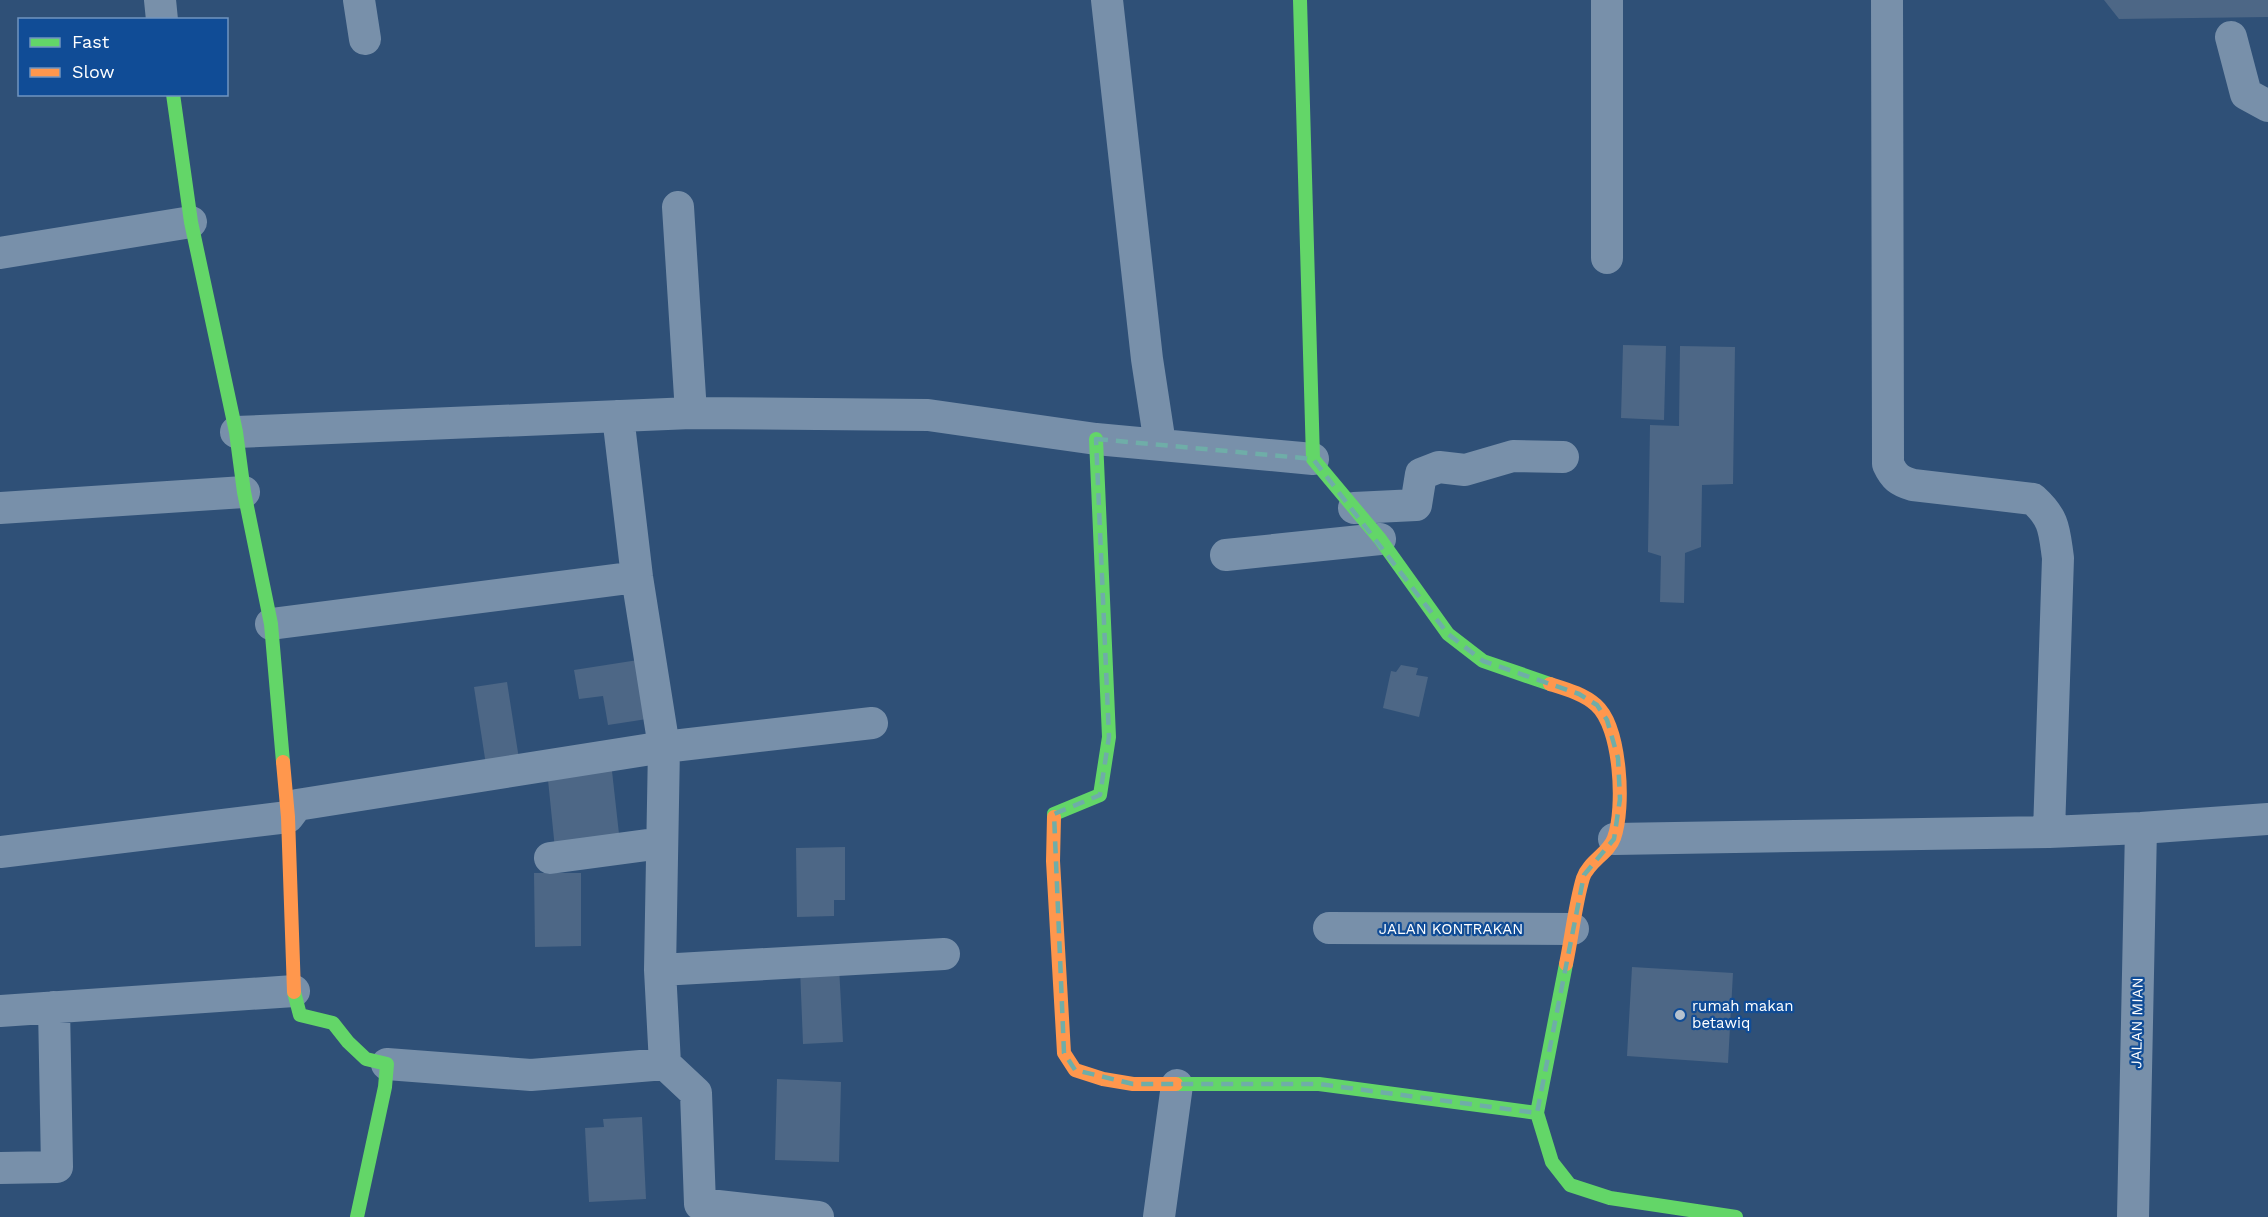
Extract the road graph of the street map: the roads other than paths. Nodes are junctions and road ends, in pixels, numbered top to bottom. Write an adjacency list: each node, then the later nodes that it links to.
1 (160, 0): 7 (street)
2 (359, 0): 9 (street)
3 (1107, 0): 20 (street)
4 (1300, 0): 22 (street)
5 (1607, 0): 15 (street)
6 (1887, 0): 35 (street)
7 (162, 18)
8 (2231, 37): 11 (street)
9 (365, 39)
10 (173, 96): 13 (street)
11 (2268, 106)
12 (678, 207): 16 (street)
13 (191, 222): 14 (street); 18 (street)
14 (0, 253)
15 (1607, 258)
16 (691, 413): 17 (street); 19 (street)
17 (618, 416): 18 (street); 28 (street)
18 (236, 432): 23 (street)
19 (1096, 439): 20 (street); 49 (street)
20 (1160, 444): 22 (street)
21 (1563, 457): 25 (street)
22 (1313, 459): 25 (street)
23 (244, 492): 24 (street); 29 (street)
24 (0, 508)
25 (1354, 508): 26 (street)
26 (1380, 539): 27 (street); 36 (street)
27 (1226, 555)
28 (637, 577): 29 (street); 31 (street)
29 (271, 624): 32 (street)
30 (872, 723): 31 (street)
31 (664, 747): 32 (street); 37 (street)
32 (288, 817): 38 (street); 44 (street)
33 (2268, 819): 34 (street)
34 (2141, 828): 35 (street); 57 (street, JALAN MIAN)
35 (2049, 832): 36 (street)
36 (1614, 839): 41 (street)
37 (662, 843): 39 (street); 43 (street)
38 (0, 852)
39 (550, 858)
40 (1329, 928): 41 (street, JALAN KONTRAKAN)
41 (1573, 929): 50 (street)
42 (944, 954): 43 (street)
43 (660, 970): 48 (street)
44 (294, 991): 45 (street); 47 (street)
45 (54, 1007): 46 (street); 51 (street)
46 (0, 1011)
47 (387, 1064): 48 (street); 53 (street)
48 (664, 1064): 54 (street)
49 (1177, 1085): 50 (street); 55 (street)
50 (1537, 1113): 52 (street)
51 (0, 1168)
52 (1719, 1215): 56 (street)
53 (357, 1217)
54 (818, 1217)
55 (1159, 1217)
56 (1736, 1217)
57 (2133, 1217)

